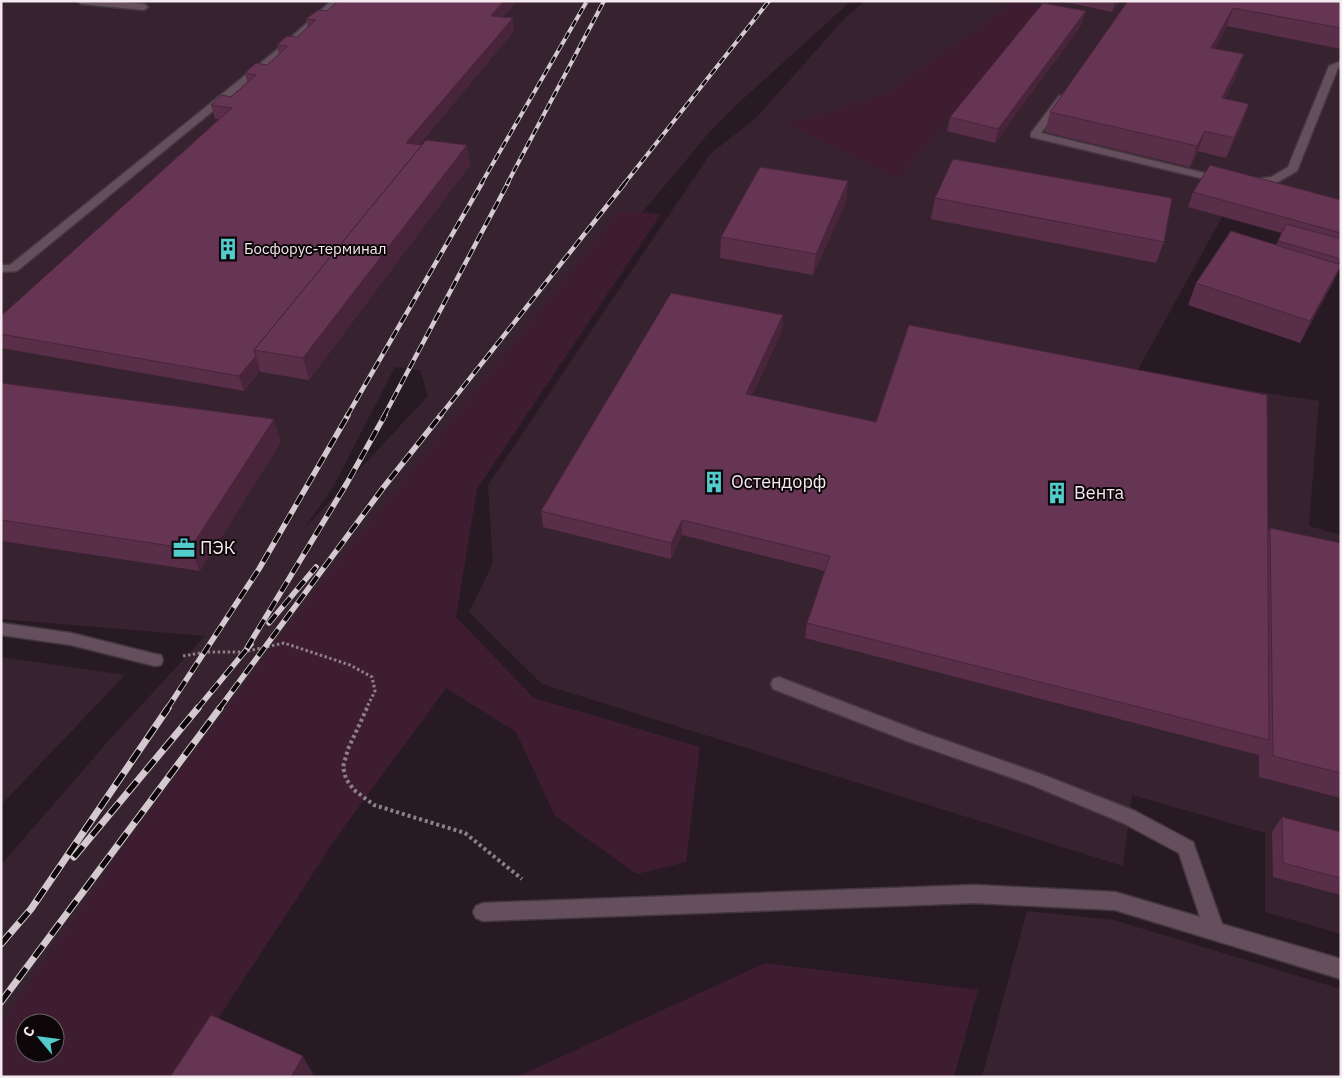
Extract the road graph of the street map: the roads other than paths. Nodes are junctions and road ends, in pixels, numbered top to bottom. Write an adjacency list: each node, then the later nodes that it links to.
1 (81, 1): 3 (street)
2 (336, 1): 6 (street)
3 (144, 7)
4 (1341, 64): 5 (street)
5 (1069, 88)
6 (1, 268)
7 (1, 629): 8 (street)
8 (155, 660)
9 (779, 684): 11 (street)
10 (482, 912): 11 (street)
11 (1215, 932): 12 (street)
12 (1341, 969)

